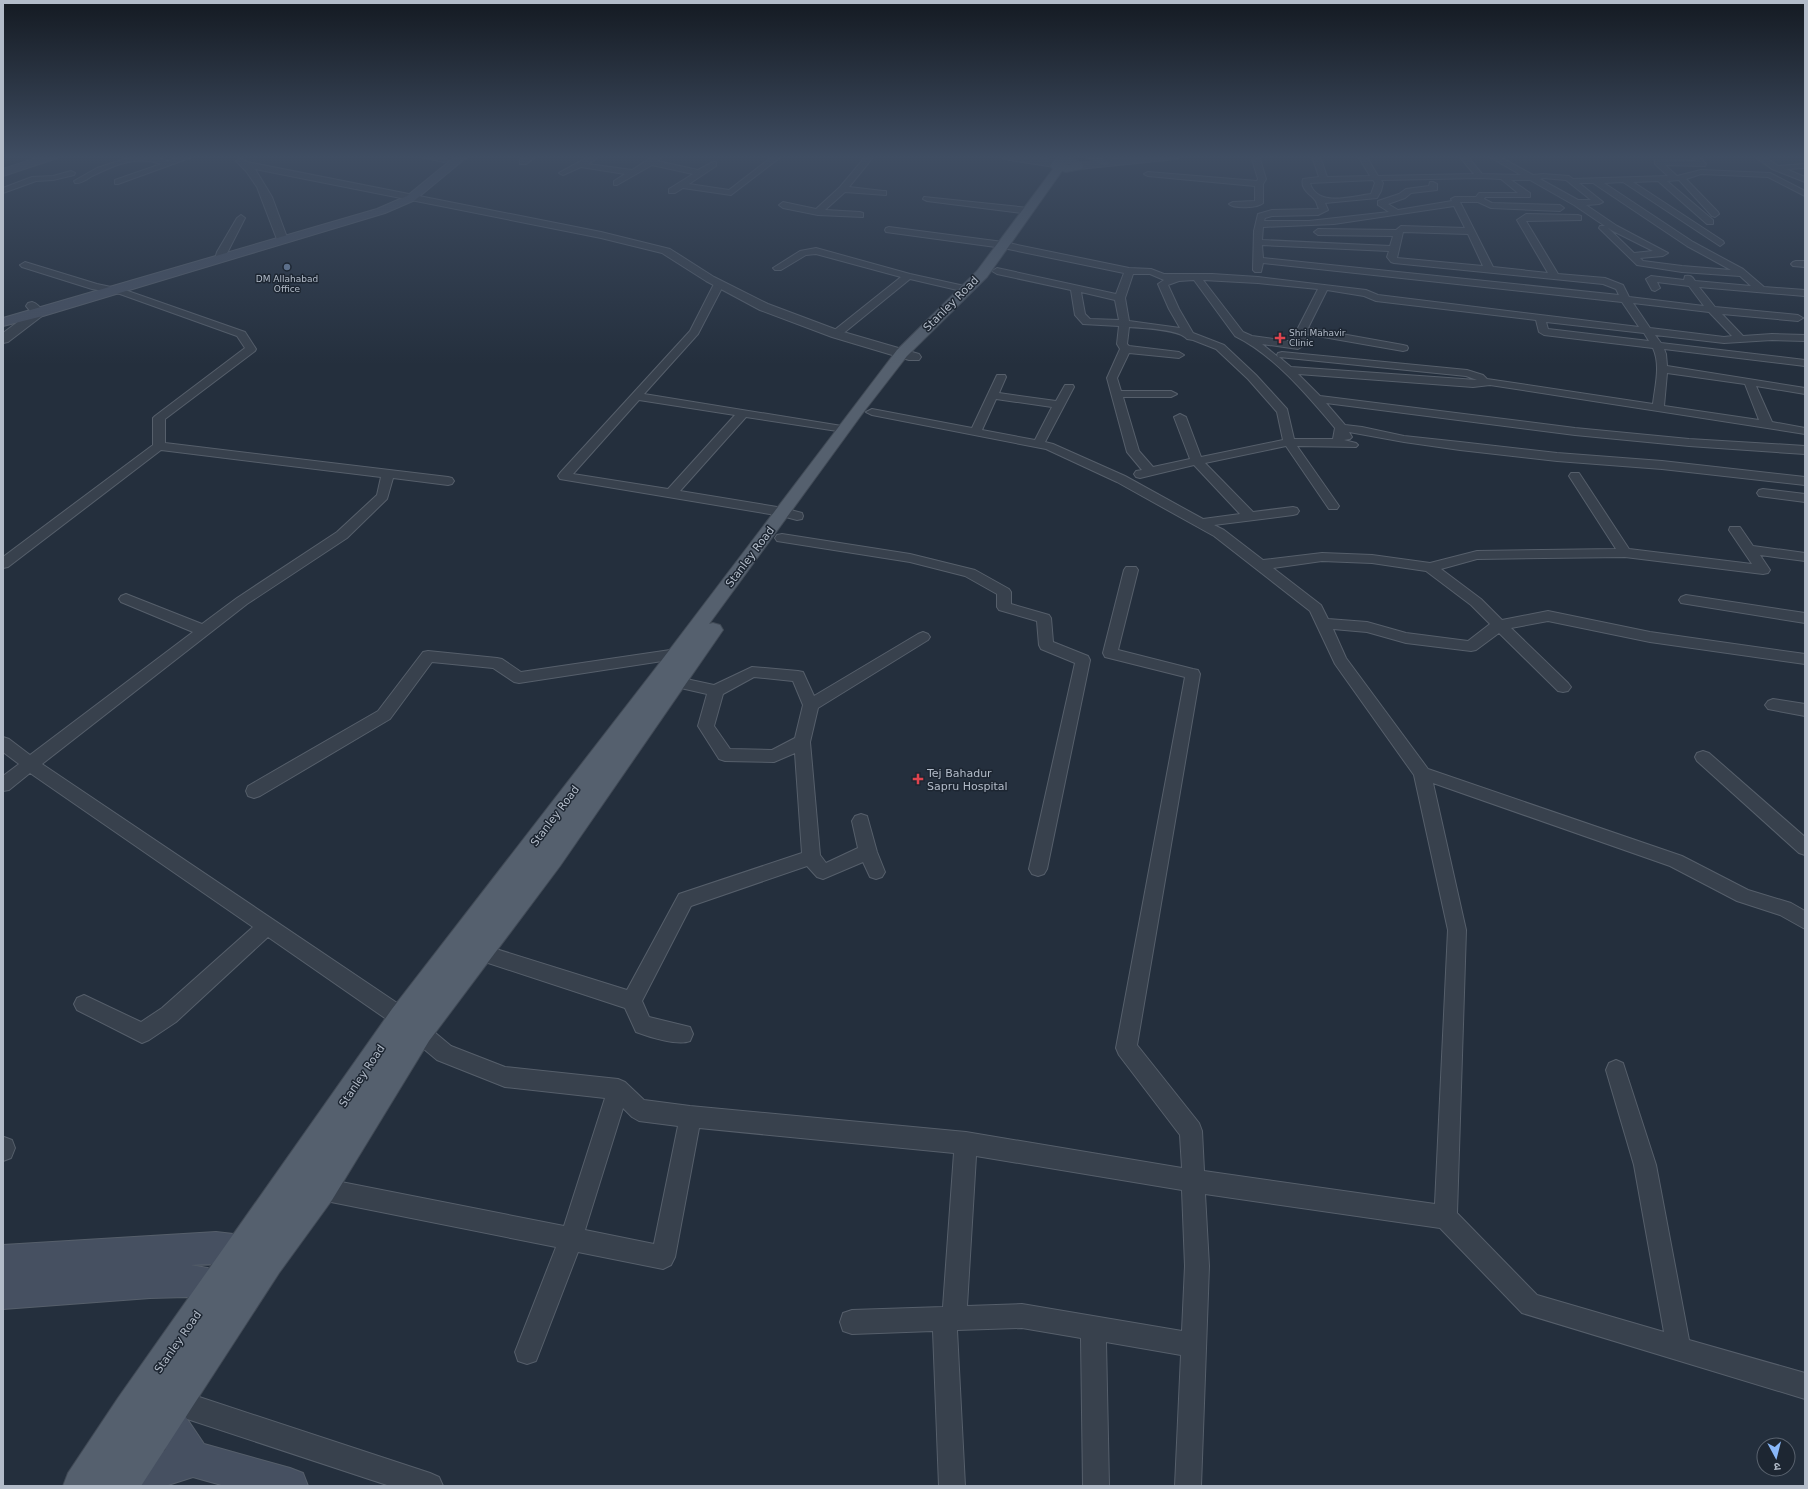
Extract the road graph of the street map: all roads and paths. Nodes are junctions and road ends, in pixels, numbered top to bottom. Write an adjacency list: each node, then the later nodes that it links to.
1 (237, 225): 24 (street)
2 (277, 225): 19 (street)
3 (319, 225): 19 (main road)
4 (327, 225): 19 (main road)
5 (552, 225): 46 (street)
6 (1020, 225): 22 (main road, Stanley Road)
7 (1023, 225): 22 (main road, Stanley Road)
8 (1295, 225): 15 (street)
9 (1467, 225): 17 (street)
10 (1524, 225): 32 (street)
11 (1610, 225): 26 (street)
12 (1662, 225): 39 (street)
13 (1694, 225): 21 (street)
14 (1601, 226): 25 (street)
15 (1259, 228): 18 (street); 20 (street)
16 (889, 230): 22 (street)
17 (1470, 231): 18 (street); 27 (street)
18 (1398, 233): 23 (street)
19 (281, 238): 24 (main road)
20 (1258, 242): 23 (street); 28 (street)
21 (1720, 243)
22 (1008, 246): 36 (main road, Stanley Road); 37 (street); 51 (main road, Stanley Road)
23 (1395, 250): 35 (street)
24 (221, 255): 48 (main road); 52 (main road)
25 (1632, 256): 26 (street); 34 (street)
26 (1669, 256): 38 (street)
27 (1485, 259): 29 (street); 35 (street)
28 (1258, 260): 44 (street); 58 (street)
29 (1499, 260)
30 (1535, 264): 32 (street)
31 (25, 265): 48 (street)
32 (1549, 266): 41 (street)
33 (778, 268): 40 (street)
34 (1682, 269): 38 (street); 45 (street)
35 (1490, 270): 41 (street)
36 (997, 271): 49 (street); 80 (main road, Stanley Road)
37 (1130, 272): 42 (street); 57 (street)
38 (1721, 272): 39 (street)
39 (1743, 273): 56 (street)
40 (908, 276): 51 (street); 68 (street)
41 (1555, 276): 58 (street)
42 (1177, 278): 43 (street); 69 (street)
43 (1196, 278): 44 (street); 73 (street)
44 (1258, 280): 47 (street)
45 (1692, 283): 50 (street); 54 (street); 56 (street)
46 (719, 284): 68 (street); 93 (street)
47 (1324, 287): 62 (street); 66 (street)
48 (101, 288): 52 (street); 60 (main road)
49 (1076, 288): 57 (street); 65 (street)
50 (1655, 288)
51 (966, 289): 80 (main road, Stanley Road)
52 (114, 290): 60 (main road); 107 (street)
53 (1805, 292): 56 (street)
54 (1700, 294): 55 (street); 59 (street)
55 (1716, 296)
56 (1760, 297)
57 (1120, 298): 65 (street)
58 (1625, 299): 59 (street); 67 (street)
59 (1712, 309): 63 (street); 74 (street)
60 (35, 310): 61 (main road); 64 (main road); 72 (street)
61 (3, 312)
62 (1540, 317): 67 (street); 75 (street)
63 (1798, 318)
64 (3, 322)
65 (1124, 323): 69 (street); 77 (street)
66 (1302, 330): 73 (street); 76 (street)
67 (1645, 330): 74 (street); 75 (street)
68 (836, 334): 80 (street)
69 (1191, 337): 105 (street)
70 (1794, 338): 71 (street); 74 (street); 78 (street)
71 (1805, 338)
72 (3, 339)
73 (1249, 339): 79 (street)
74 (1740, 339)
75 (1657, 345): 82 (street); 83 (street)
76 (1403, 348)
77 (1125, 349): 81 (street); 90 (street)
78 (1805, 349)
79 (1266, 354): 84 (street); 87 (street)
80 (908, 355): 97 (main road, Stanley Road); 102 (main road, Stanley Road)
81 (1179, 355)
82 (1805, 363)
83 (1662, 369): 86 (street); 96 (street)
84 (1288, 370): 87 (street); 94 (street)
85 (1001, 377): 92 (street)
86 (1749, 382): 89 (street); 100 (street)
87 (1486, 383): 96 (street)
88 (1069, 387): 95 (street)
89 (1805, 391)
90 (1117, 394): 91 (street); 110 (street)
91 (1171, 394)
92 (993, 395): 95 (street); 104 (street)
93 (637, 396): 98 (street); 117 (street)
94 (1318, 399): 101 (street); 108 (street)
95 (1060, 405): 106 (street)
96 (1658, 408): 100 (street)
97 (872, 412): 104 (street); 121 (main road, Stanley Road)
98 (743, 413): 102 (street); 117 (street)
99 (1180, 417): 109 (street)
100 (1767, 425): 103 (street)
101 (1341, 428): 105 (street); 115 (street)
102 (844, 429): 121 (main road, Stanley Road)
103 (1805, 431)
104 (976, 432): 106 (street)
105 (1289, 442): 109 (street); 119 (street)
106 (1038, 444): 113 (street)
107 (160, 446): 111 (street); 129 (street)
108 (1805, 450)
109 (1197, 460): 110 (street); 122 (street)
110 (1151, 472): 113 (street)
111 (388, 473): 114 (street); 138 (street)
112 (1575, 476): 127 (street)
113 (1121, 479): 123 (street)
114 (448, 481)
115 (1805, 481)
116 (1763, 493): 118 (street)
117 (671, 494): 121 (street)
118 (1805, 498)
119 (1333, 506)
120 (1293, 511): 122 (street)
121 (790, 514): 125 (main road, Stanley Road); 140 (main road, Stanley Road)
122 (1249, 516): 123 (street)
123 (1201, 523): 130 (street)
124 (1735, 530): 126 (street)
125 (782, 538): 142 (main road, Stanley Road); 159 (street)
126 (1749, 550): 127 (street); 128 (street)
127 (1625, 554): 131 (street)
128 (1805, 557)
129 (3, 564)
130 (1260, 565): 131 (street); 136 (street)
131 (1430, 567): 137 (street)
132 (1131, 570): 173 (street)
133 (126, 599): 138 (street)
134 (1686, 600): 135 (street)
135 (1805, 618)
136 (1322, 623): 137 (street); 152 (street)
137 (1500, 625): 141 (street); 143 (street)
138 (205, 631): 151 (street)
139 (923, 637): 145 (street)
140 (677, 654): 154 (street); 166 (main road, Stanley Road)
141 (1805, 659)
142 (677, 682): 144 (street); 163 (main road, Stanley Road)
143 (1562, 687)
144 (716, 691): 145 (street); 148 (street)
145 (811, 705): 148 (street)
146 (1773, 705): 147 (street)
147 (1805, 710)
148 (802, 742): 158 (street)
149 (3, 743): 151 (street)
150 (1702, 757): 156 (street)
151 (30, 764): 153 (street); 162 (street)
152 (1422, 773): 161 (street); 175 (street)
153 (3, 785)
154 (254, 791)
155 (861, 821): 157 (street)
156 (1805, 848)
157 (868, 852): 158 (street); 160 (street)
158 (811, 857): 164 (street)
159 (1038, 869)
160 (876, 872)
161 (1805, 921)
162 (267, 926): 165 (street); 166 (street)
163 (480, 952): 164 (street); 167 (main road, Stanley Road)
164 (632, 1001): 168 (street)
165 (84, 1004)
166 (402, 1018): 167 (street); 177 (main road, Stanley Road)
167 (419, 1032): 170 (street); 174 (main road, Stanley Road)
168 (683, 1034)
169 (1616, 1070): 185 (street)
170 (618, 1088): 171 (street); 176 (street)
171 (690, 1117): 172 (street); 176 (street)
172 (966, 1143): 173 (street); 181 (street)
173 (1194, 1181): 175 (street); 184 (street)
174 (321, 1189): 176 (street); 177 (main road, Stanley Road)
175 (1446, 1217): 185 (street)
176 (571, 1239): 186 (street)
177 (255, 1256): 178 (main road); 179 (main road, Stanley Road); 179 (main road, Stanley Road)
178 (3, 1261)
179 (233, 1289): 180 (main road); 188 (main road, Stanley Road); 191 (main road, Stanley Road)
180 (3, 1293)
181 (954, 1320): 182 (street); 183 (street); 194 (street)
182 (852, 1322)
183 (1093, 1328): 184 (street); 195 (street)
184 (1194, 1346): 196 (street)
185 (1679, 1349): 187 (street)
186 (527, 1352)
187 (1805, 1386)
188 (170, 1409): 189 (main road); 190 (main road, Stanley Road); 193 (street)
189 (193, 1459): 190 (main road); 192 (main road)
190 (121, 1484)
191 (81, 1486)
192 (290, 1486)
193 (430, 1486)
194 (952, 1486)
195 (1096, 1486)
196 (1188, 1486)

